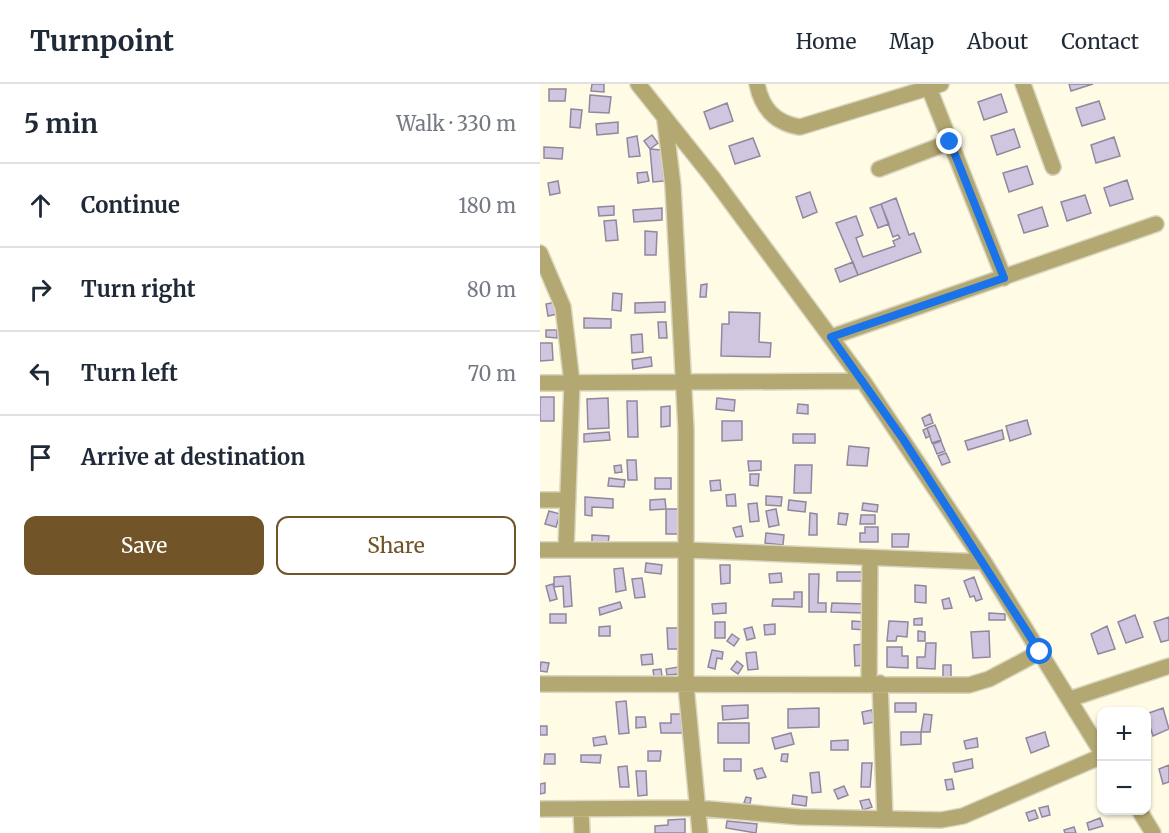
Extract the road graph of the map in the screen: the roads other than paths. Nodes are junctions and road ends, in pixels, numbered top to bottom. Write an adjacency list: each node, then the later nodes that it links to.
1 (638, 84): 5 (street)
2 (757, 84): 4 (street)
3 (1023, 84): 7 (street)
4 (935, 86): 6 (street)
5 (664, 118): 12 (street); 14 (street)
6 (950, 142): 8 (street); 11 (street)
7 (1053, 167)
8 (879, 169)
9 (1156, 224): 11 (street)
10 (540, 253): 16 (street)
11 (1004, 278): 12 (street)
12 (831, 337): 13 (street)
13 (863, 381): 14 (street); 23 (street)
14 (682, 382): 16 (street); 21 (street)
15 (540, 383): 16 (street)
16 (572, 383): 18 (street)
17 (540, 500): 18 (street)
18 (568, 500): 19 (street)
19 (566, 549): 20 (street); 21 (street)
20 (540, 550)
21 (687, 550): 22 (street); 28 (street)
22 (870, 558): 23 (street); 26 (street)
23 (984, 562): 24 (street)
24 (1040, 652): 26 (street); 29 (street)
25 (1169, 666): 29 (street)
26 (875, 683): 28 (street); 36 (street)
27 (540, 684): 28 (street)
28 (686, 686): 32 (street)
29 (1070, 699): 30 (street)
30 (1097, 747)
31 (1097, 756): 37 (street)
32 (697, 807): 34 (street); 36 (street); 39 (street)
33 (540, 810): 34 (street)
34 (581, 810): 38 (street)
35 (1142, 815): 40 (street)
36 (885, 819): 37 (street)
37 (912, 827)
38 (582, 833)
39 (700, 833)
40 (1152, 833)

